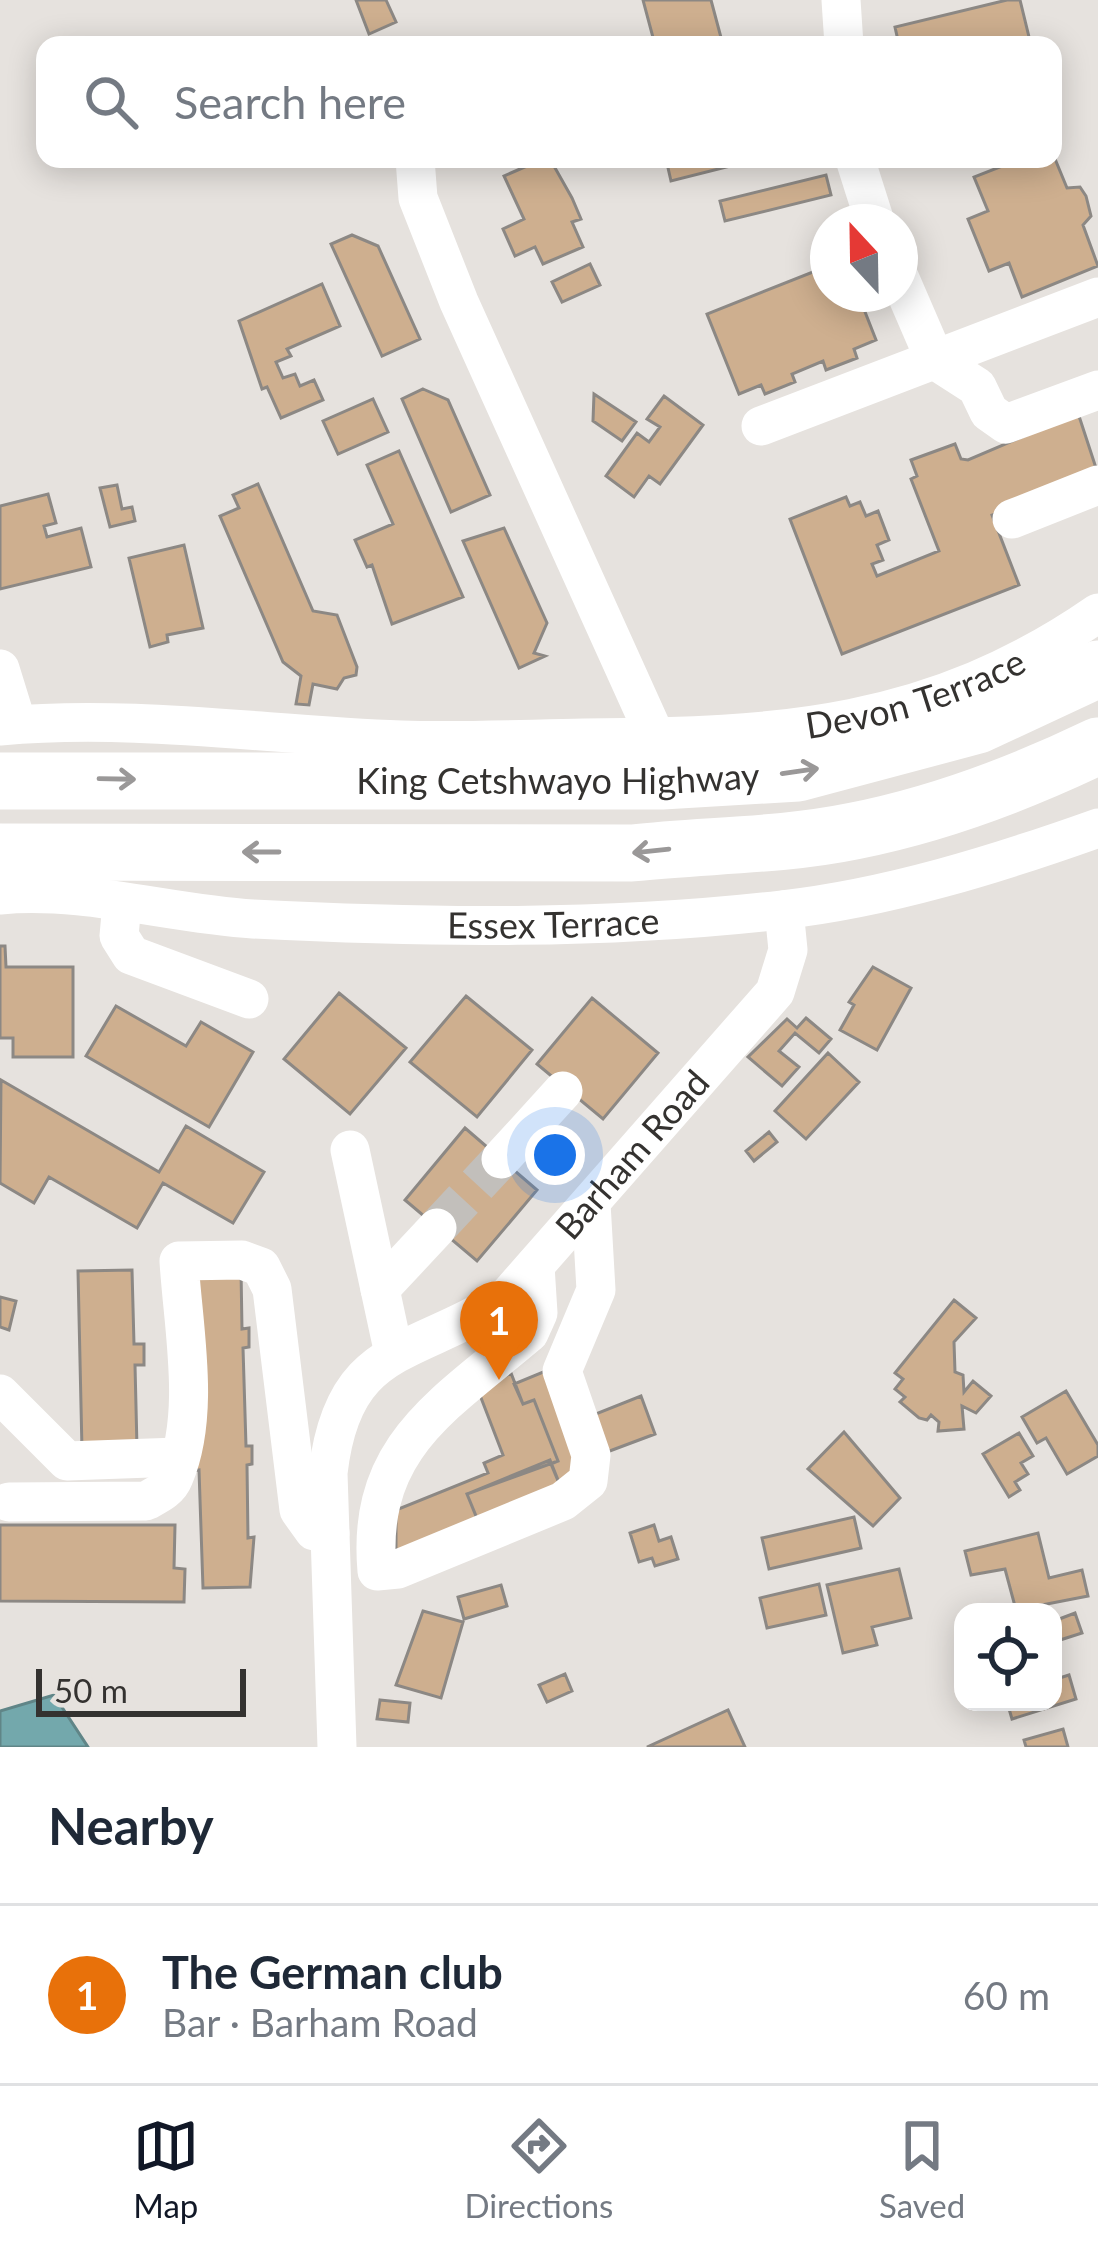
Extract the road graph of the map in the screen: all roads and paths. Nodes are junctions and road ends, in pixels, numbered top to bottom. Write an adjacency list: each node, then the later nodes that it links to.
1 (841, 0): 2 (street)
2 (843, 36)
3 (416, 168): 17 (street)
4 (858, 168): 5 (street)
5 (869, 204)
6 (1098, 297): 8 (street)
7 (915, 312): 8 (street)
8 (935, 360): 9 (street); 10 (street)
9 (1098, 390)
10 (761, 426)
11 (1098, 485): 12 (street)
12 (1012, 519)
13 (1098, 613): 17 (street, Devon Terrace)
14 (0, 669): 16 (street)
15 (1098, 669): 20 (highway, King Cetshwayo Highway, one-way to 15)
16 (9, 725): 17 (street, Devon Terrace)
17 (656, 738)
18 (1098, 746): 22 (highway, King Cetshwayo Highway)
19 (1098, 771): 22 (highway)
20 (0, 781)
21 (1098, 828): 26 (street, Essex Terrace)
22 (851, 832): 23 (highway, King Cetshwayo Highway, one-way to 23)
23 (0, 852)
24 (0, 896): 25 (street, Essex Terrace)
25 (122, 903): 26 (street, Essex Terrace); 27 (street)
26 (784, 910): 31 (street, Barham Road)
27 (249, 998)
28 (563, 1090): 30 (street)
29 (350, 1150): 34 (street)
30 (501, 1159)
31 (591, 1203): 33 (street, Barham Road); 40 (street)
32 (437, 1228): 34 (street)
33 (535, 1266): 35 (street, Barham Road); 40 (street)
34 (380, 1288): 35 (street)
35 (394, 1354): 39 (street, Barham Road)
36 (0, 1394): 37 (street)
37 (178, 1457): 38 (street); 39 (street)
38 (9, 1502)
39 (330, 1551): 40 (street); 41 (street, Barham Road)
40 (377, 1571)
41 (338, 1747)

